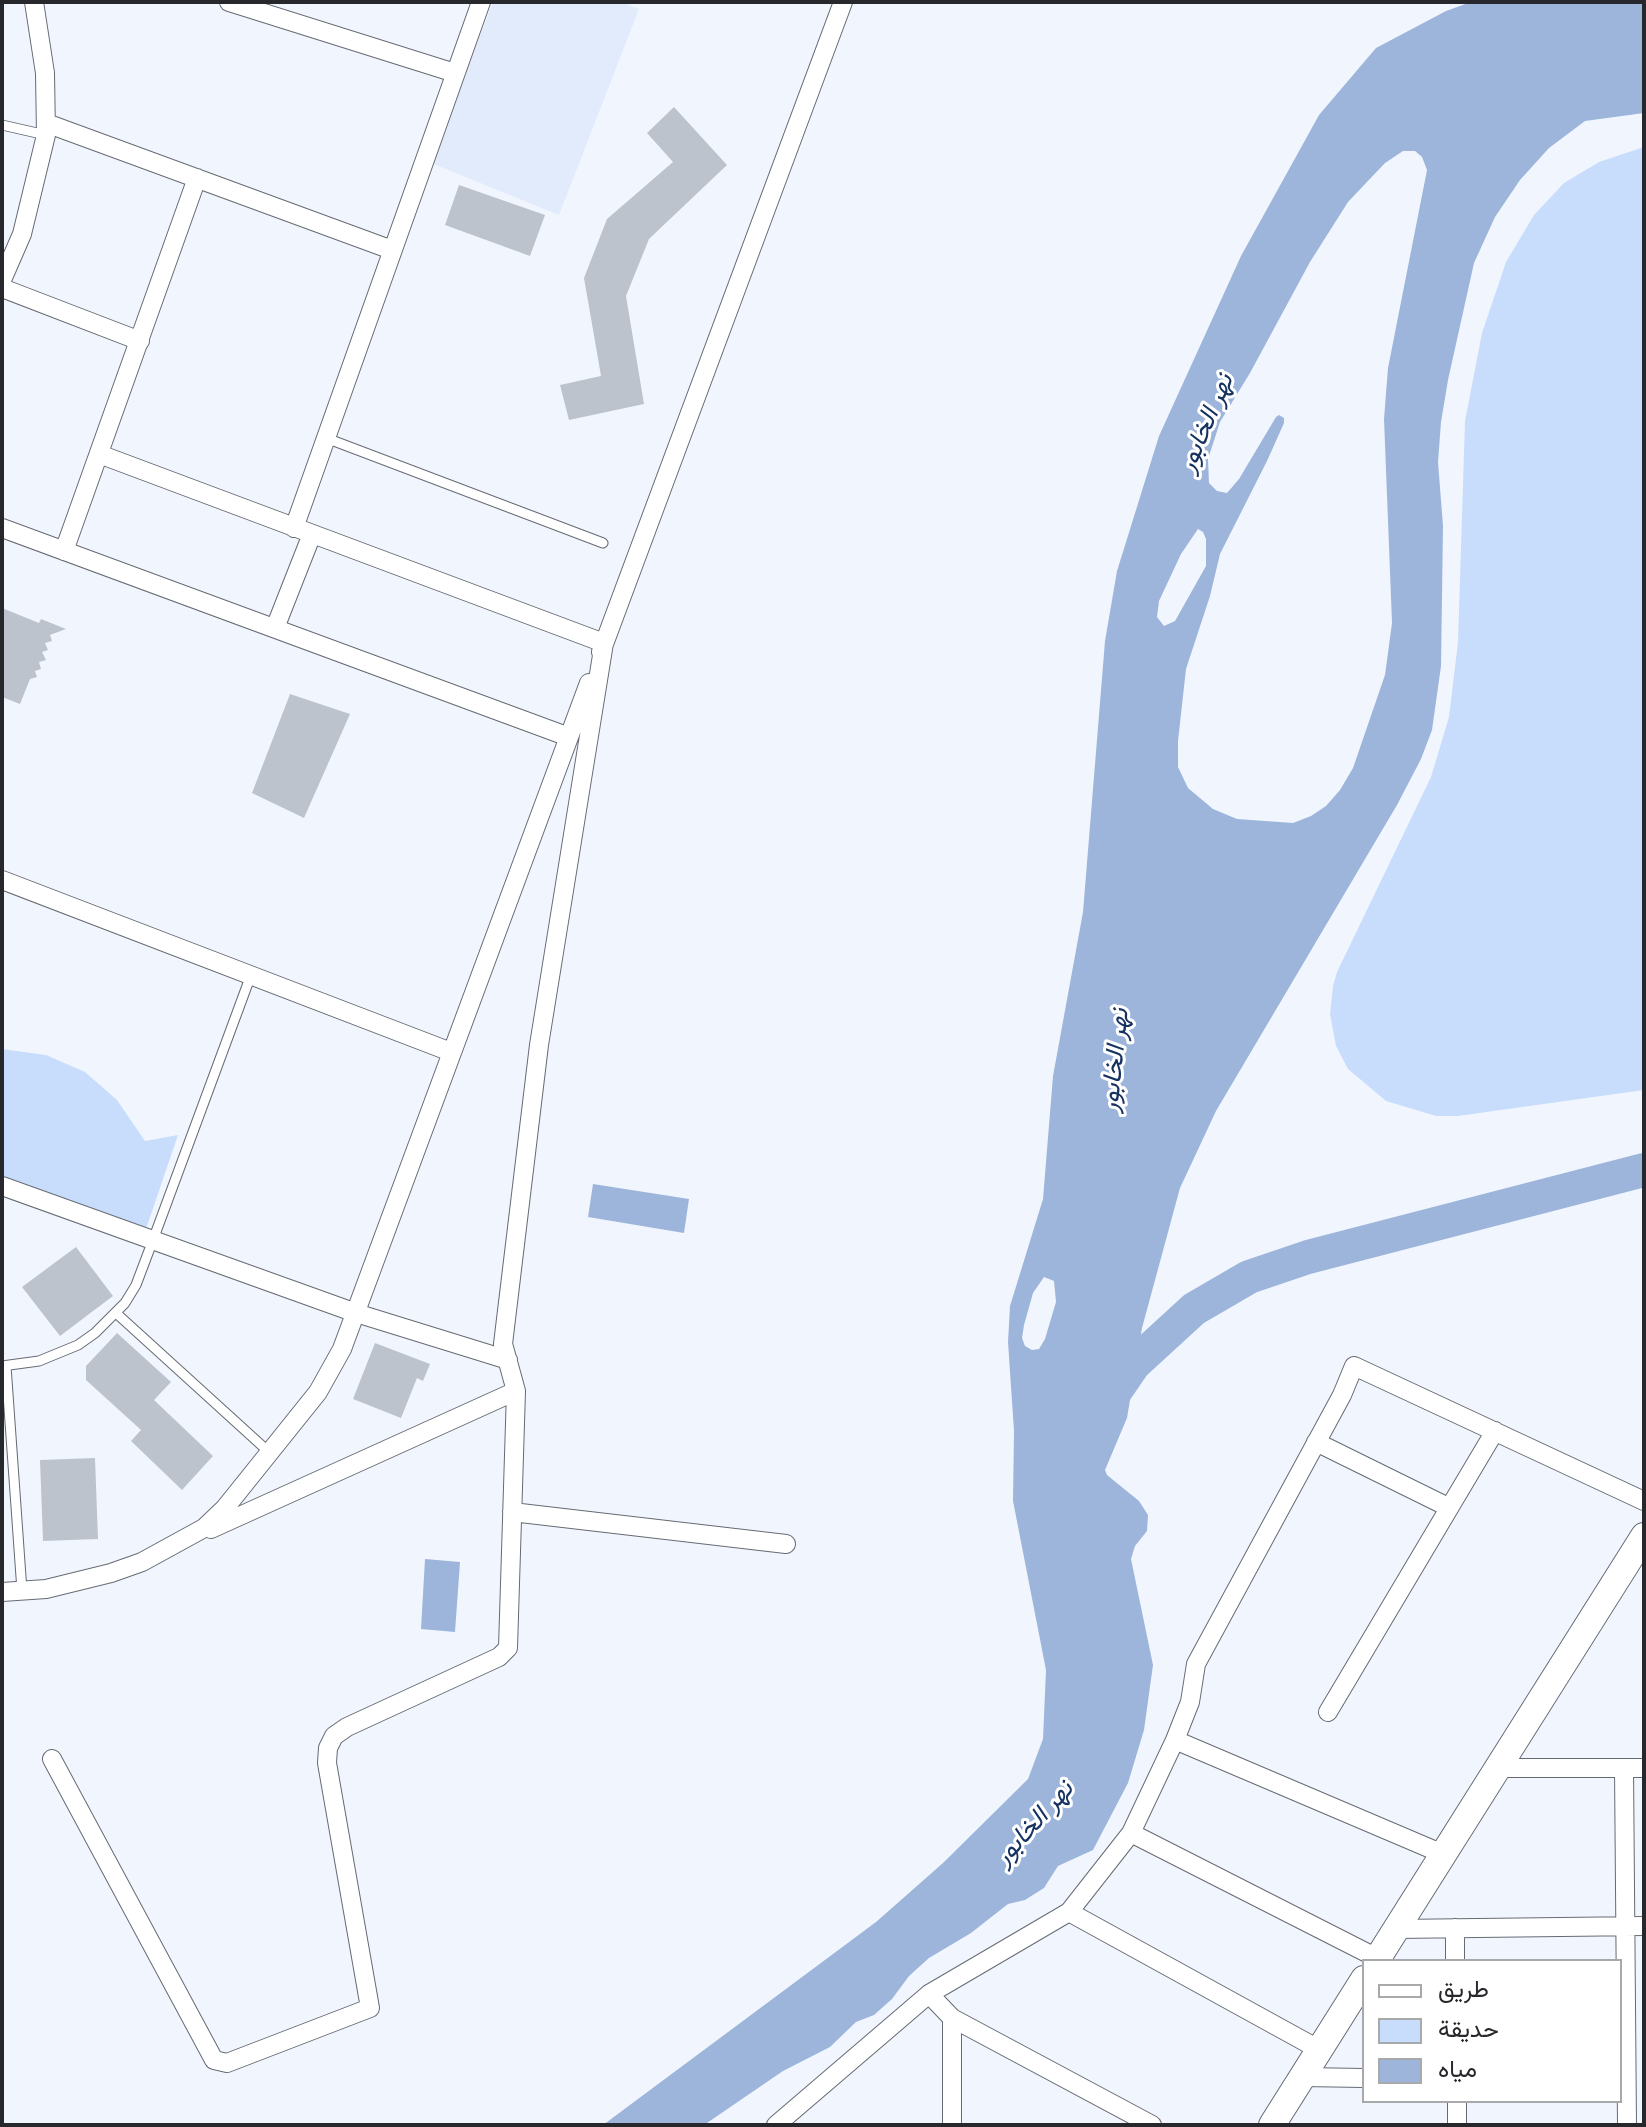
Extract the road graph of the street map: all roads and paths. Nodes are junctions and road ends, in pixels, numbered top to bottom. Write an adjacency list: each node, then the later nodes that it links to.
1 (34, 2): 7 (street)
2 (229, 2): 5 (street)
3 (481, 2): 5 (street)
4 (837, 4): 21 (street)
5 (455, 73): 9 (street)
6 (2, 125): 7 (lane)
7 (46, 129): 8 (street); 10 (street)
8 (197, 178): 9 (street); 12 (street)
9 (392, 250): 13 (street)
10 (2, 280)
11 (2, 288): 12 (street)
12 (140, 341): 14 (street)
13 (326, 438): 16 (street); 18 (lane)
14 (99, 454): 16 (street); 19 (street)
15 (2, 528): 19 (street)
16 (294, 528): 17 (street)
17 (312, 534): 20 (street); 21 (street)
18 (603, 543)
19 (64, 551): 20 (street)
20 (275, 628): 22 (street)
21 (604, 643): 22 (street); 30 (street)
22 (569, 737): 25 (street)
23 (2, 880): 24 (street)
24 (251, 975): 25 (street); 27 (lane)
25 (451, 1052): 29 (street)
26 (2, 1186): 27 (street)
27 (153, 1240): 28 (lane); 29 (street)
28 (116, 1313): 31 (lane); 35 (lane)
29 (356, 1313): 30 (street); 35 (street)
30 (508, 1360): 32 (street)
31 (4, 1366): 42 (lane)
32 (516, 1391): 38 (street); 41 (street)
33 (1495, 1431): 34 (street); 36 (street); 37 (street)
34 (1316, 1442): 37 (street); 45 (street)
35 (271, 1454): 41 (street)
36 (1644, 1501)
37 (1448, 1507): 44 (street)
38 (512, 1512): 40 (street); 46 (street)
39 (1644, 1536): 47 (street)
40 (786, 1544)
41 (172, 1547): 42 (street)
42 (22, 1591): 43 (street)
43 (2, 1592)
44 (1328, 1712)
45 (1175, 1740): 50 (street); 51 (street)
46 (52, 1759)
47 (1496, 1768): 48 (street); 51 (street)
48 (1624, 1768): 49 (street); 53 (street)
49 (1644, 1768)
50 (1131, 1833): 52 (street); 58 (street)
51 (1443, 1854): 55 (street)
52 (1069, 1912): 60 (street); 62 (street)
53 (1635, 1926): 54 (street); 65 (street)
54 (1455, 1928): 55 (street); 57 (street)
55 (1395, 1929): 56 (street)
56 (1376, 1959)
57 (1455, 1959)
58 (1362, 1960)
59 (1362, 1982): 62 (street)
60 (929, 1994): 61 (street); 68 (street)
61 (952, 2018): 69 (street); 70 (street)
62 (1320, 2050): 63 (street)
63 (1302, 2077): 64 (street); 67 (street)
64 (1362, 2078)
65 (1630, 2079): 72 (street)
66 (1457, 2103): 71 (street)
67 (1279, 2120)
68 (776, 2125)
69 (952, 2125)
70 (1152, 2125)
71 (1457, 2125)
72 (1627, 2125)

